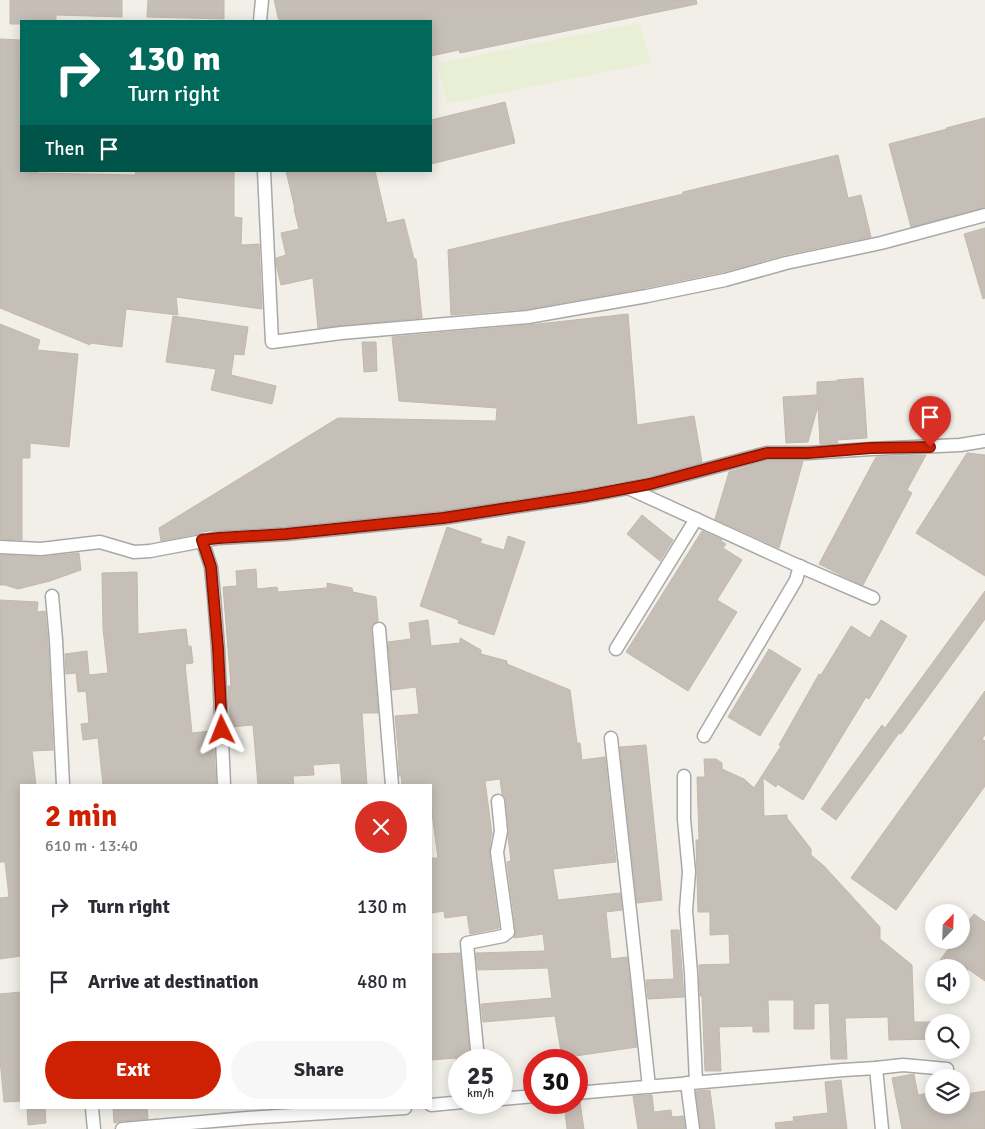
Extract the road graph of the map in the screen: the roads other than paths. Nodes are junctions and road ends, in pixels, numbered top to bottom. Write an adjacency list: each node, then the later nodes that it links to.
1 (262, 0): 2 (street)
2 (260, 20)
3 (264, 172): 4 (street)
4 (985, 215)
5 (985, 441): 6 (street)
6 (628, 488): 7 (street); 8 (street)
7 (696, 519): 10 (street); 14 (street)
8 (202, 540): 9 (street); 19 (street)
9 (0, 547)
10 (800, 566): 12 (street); 15 (street)
11 (52, 596): 18 (street)
12 (873, 598)
13 (380, 629): 20 (street)
14 (616, 649)
15 (704, 736)
16 (611, 738): 26 (street)
17 (684, 776): 25 (street)
18 (63, 784)
19 (224, 784)
20 (392, 784)
21 (498, 801): 22 (street)
22 (477, 1049)
23 (876, 1068): 24 (street); 25 (street); 37 (street)
24 (947, 1069)
25 (691, 1083): 26 (street); 36 (street)
26 (649, 1087): 27 (street)
27 (588, 1092)
28 (448, 1104): 29 (street)
29 (432, 1106)
30 (92, 1109): 34 (street)
31 (373, 1109): 32 (street)
32 (247, 1113): 33 (street)
33 (188, 1126): 35 (street)
34 (94, 1129)
35 (122, 1129)
36 (692, 1129)
37 (882, 1129)

